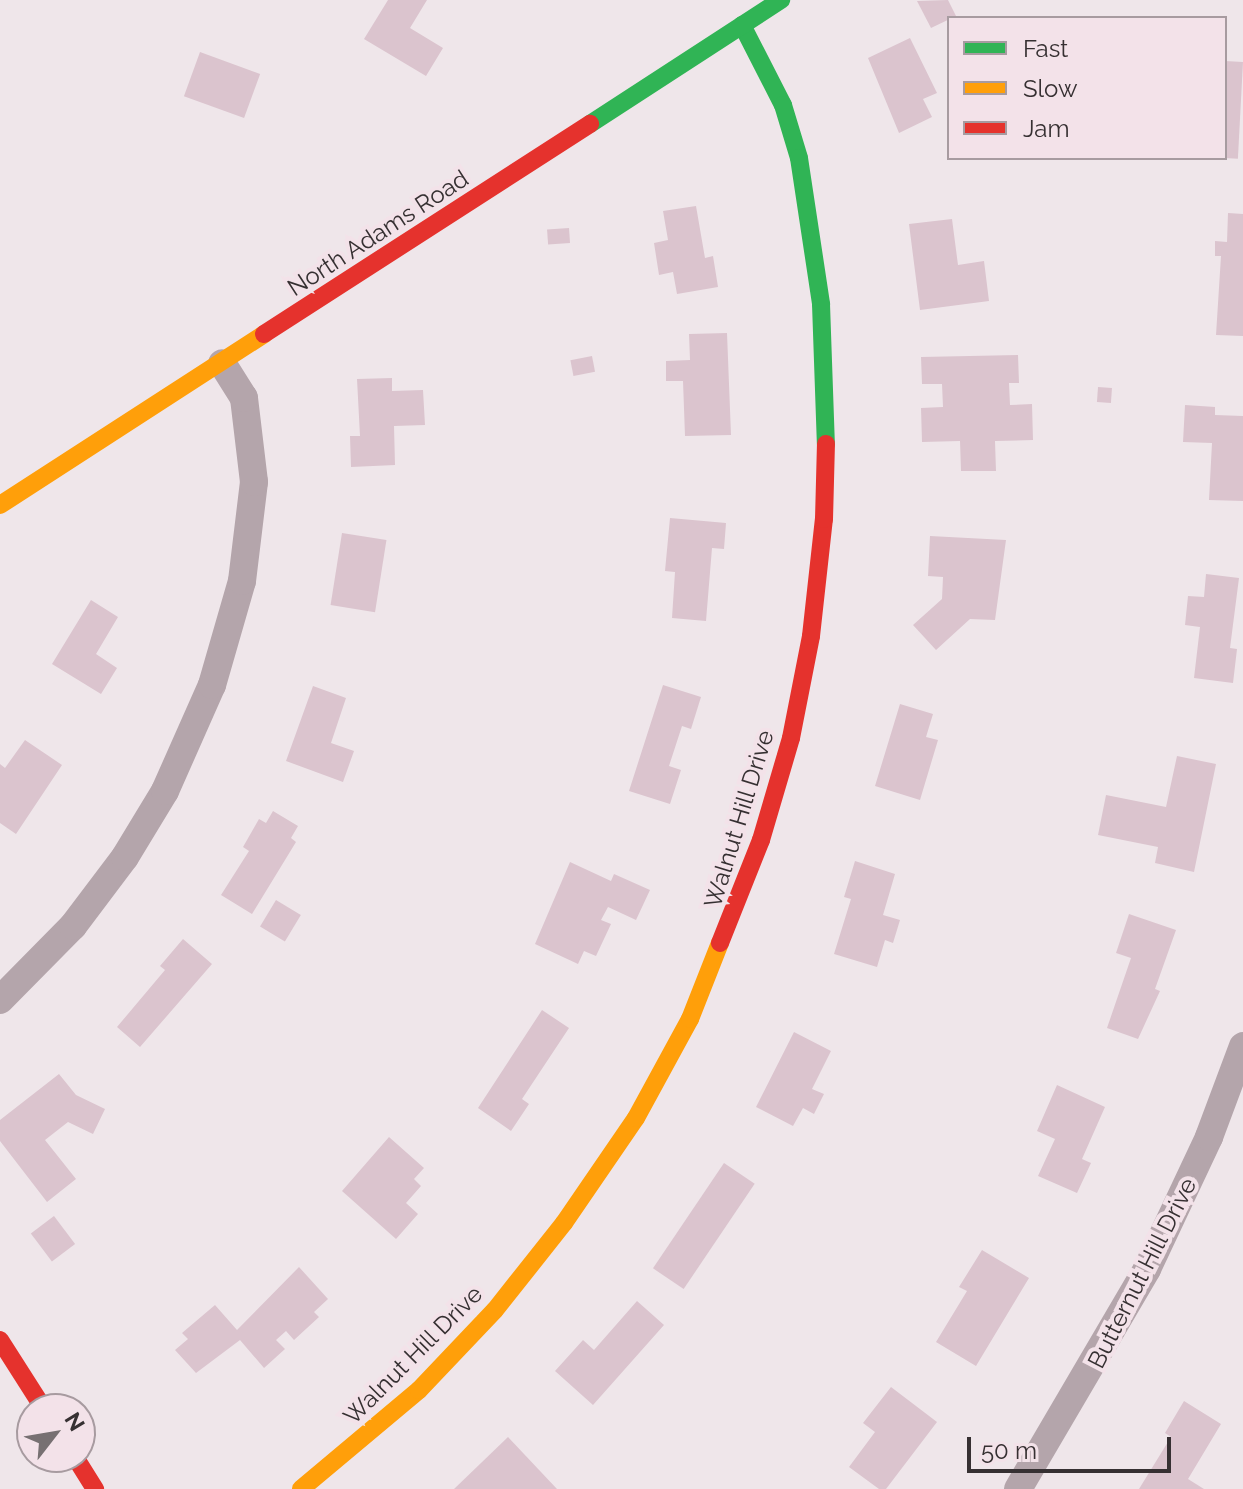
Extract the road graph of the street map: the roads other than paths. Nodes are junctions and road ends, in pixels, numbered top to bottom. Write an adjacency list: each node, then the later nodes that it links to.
1 (781, 0): 2 (street, North Adams Road)
2 (742, 25): 3 (street, North Adams Road); 9 (street, Walnut Hill Drive)
3 (222, 363): 4 (street, North Adams Road); 5 (street)
4 (0, 505)
5 (0, 1000)
6 (1243, 1046): 10 (street, Butternut Hill Drive)
7 (0, 1340): 8 (street)
8 (34, 1393)
9 (301, 1489)
10 (1018, 1489)

